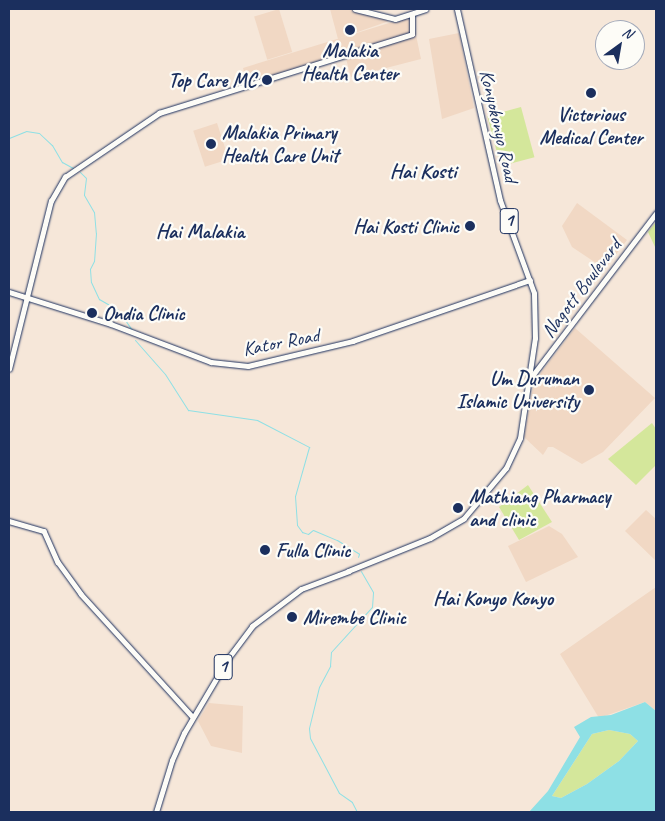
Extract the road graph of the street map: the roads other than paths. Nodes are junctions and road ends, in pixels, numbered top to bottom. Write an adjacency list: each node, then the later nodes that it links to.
1 (354, 9): 4 (main road)
2 (424, 9): 4 (main road)
3 (458, 9): 6 (main road, Konyokonyo Road / 1)
4 (412, 14): 8 (street)
5 (656, 213): 10 (street, Nagott Boulevard)
6 (530, 280): 8 (street, Kator Road); 10 (main road, Konyokonyo Road / 1)
7 (9, 292): 8 (street, Kator Road)
8 (28, 297): 9 (street)
9 (9, 369)
10 (528, 381): 12 (main road, Konyokonyo Road / 1)
11 (9, 521): 12 (street)
12 (193, 717): 13 (main road, Konyokonyo Road / 1)
13 (156, 812)

